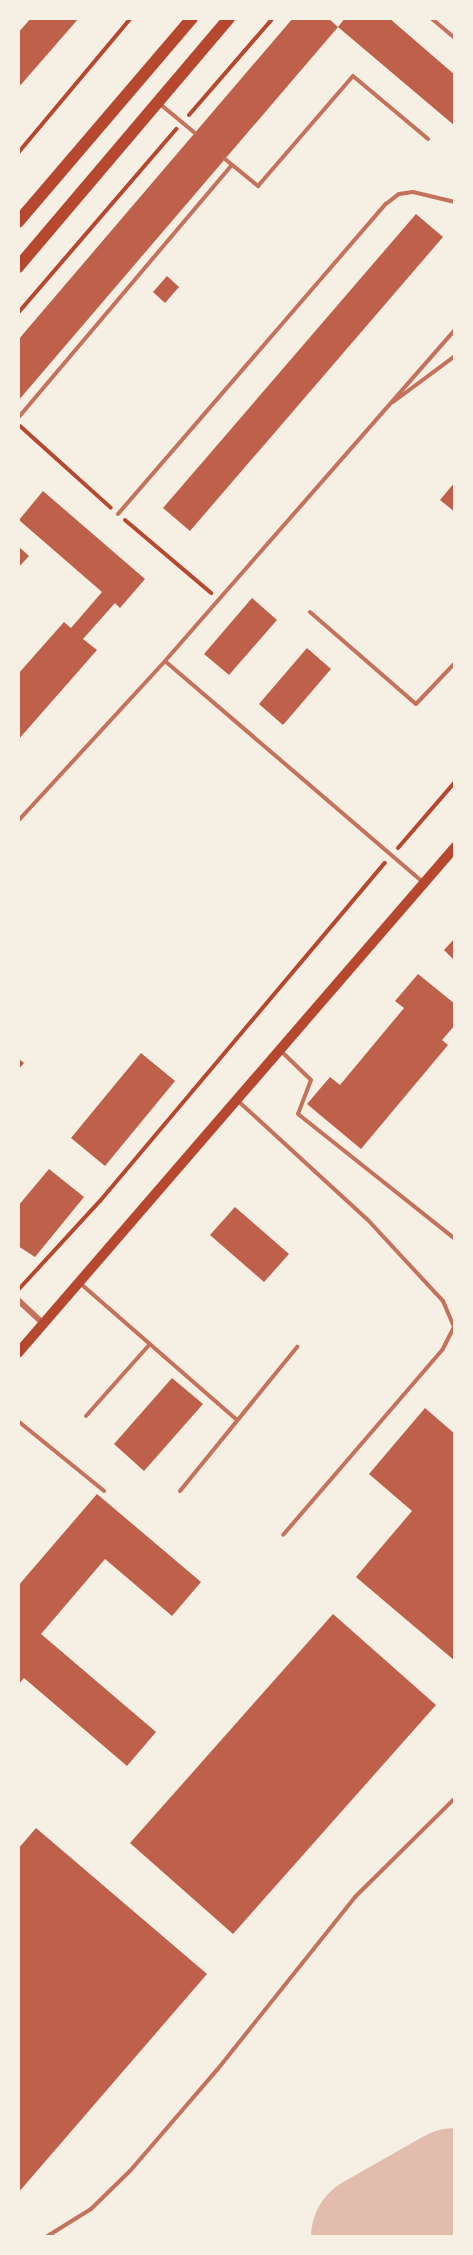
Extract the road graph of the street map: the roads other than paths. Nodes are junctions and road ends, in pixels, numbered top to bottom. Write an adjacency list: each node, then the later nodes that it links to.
1 (192, 18): 11 (main road)
2 (229, 18): 5 (main road)
3 (431, 18): 4 (lane)
4 (455, 38)
5 (157, 102): 6 (lane); 12 (main road)
6 (195, 133)
7 (428, 139): 9 (lane)
8 (225, 159): 9 (lane)
9 (232, 165): 16 (lane)
10 (455, 202): 17 (lane)
11 (18, 222)
12 (18, 267)
13 (455, 330): 15 (lane)
14 (455, 356): 15 (lane)
15 (387, 407): 19 (lane)
16 (18, 418)
17 (118, 514)
18 (310, 612): 20 (lane)
19 (165, 661): 21 (lane); 23 (lane)
20 (455, 663)
21 (18, 822)
22 (455, 847): 23 (main road)
23 (424, 883): 24 (main road)
24 (280, 1050): 25 (main road); 26 (lane)
25 (236, 1100): 27 (main road); 38 (lane)
26 (455, 1239)
27 (78, 1282): 29 (main road); 30 (lane)
28 (18, 1300): 29 (street)
29 (44, 1324): 32 (main road)
30 (150, 1344): 33 (lane); 34 (lane)
31 (297, 1347): 34 (lane)
32 (18, 1353)
33 (86, 1416)
34 (237, 1420): 37 (lane)
35 (18, 1421): 36 (lane)
36 (104, 1491)
37 (180, 1491)
38 (283, 1534)
39 (455, 1798): 40 (lane)
40 (46, 2237)

